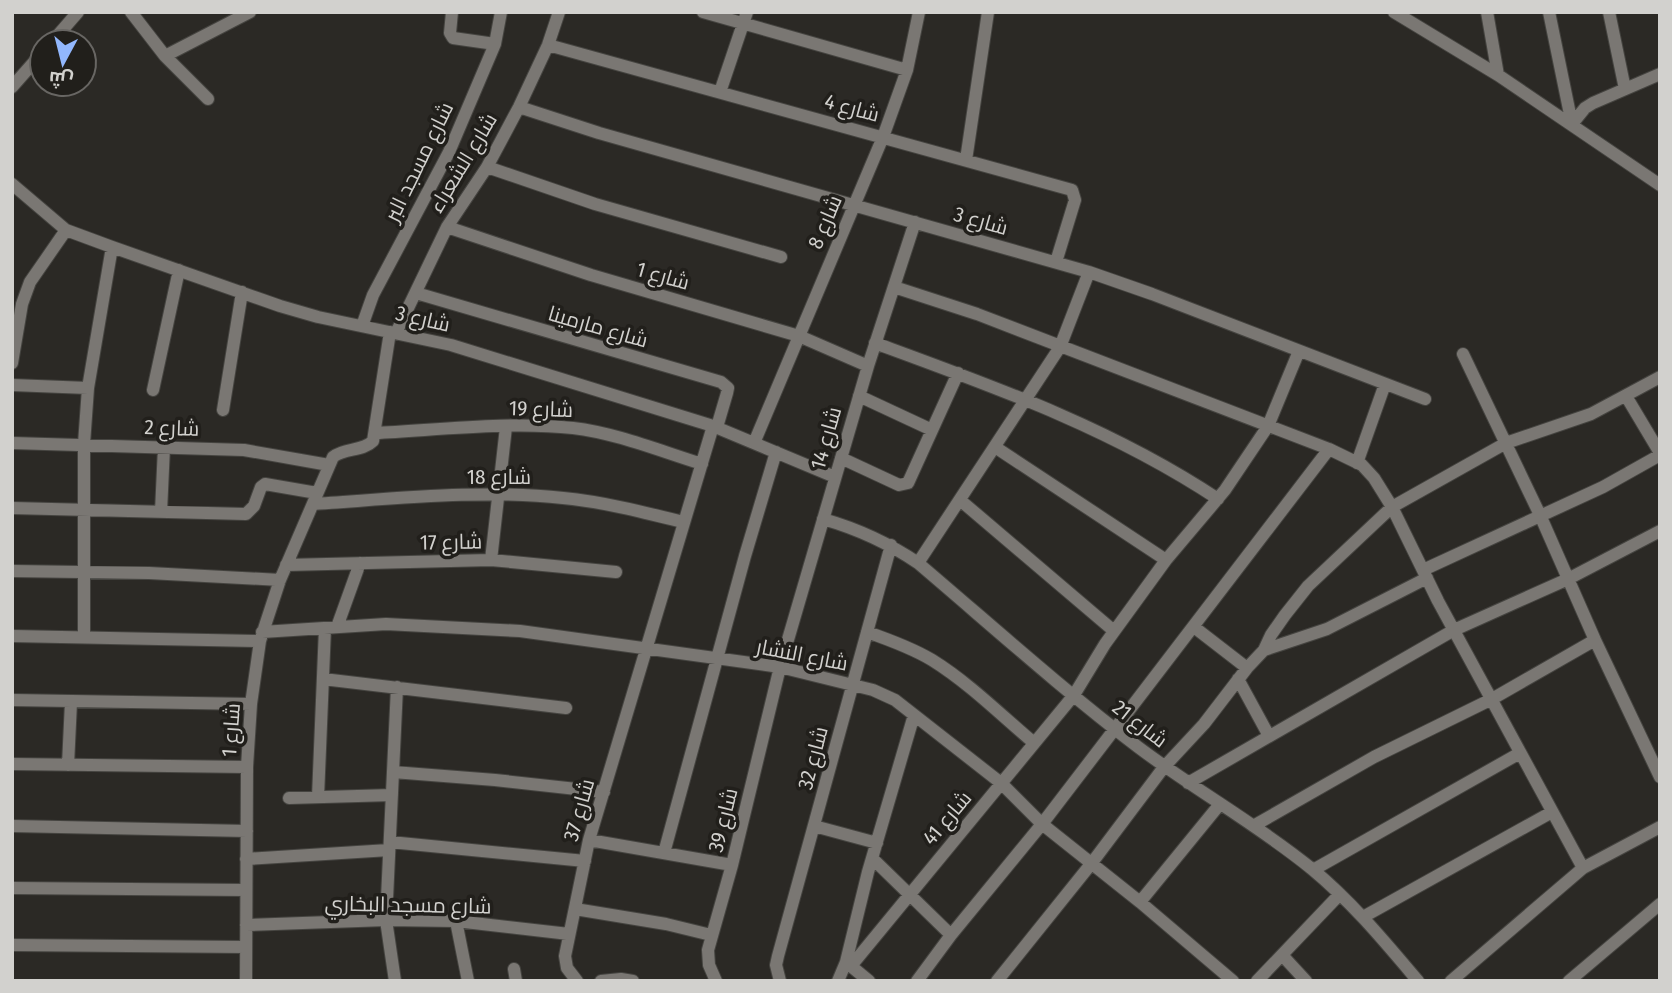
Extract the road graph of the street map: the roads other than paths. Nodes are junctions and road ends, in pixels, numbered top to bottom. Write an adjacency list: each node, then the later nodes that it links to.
1 (131, 12): 18 (street)
2 (250, 12): 18 (street)
3 (452, 12): 16 (street)
4 (501, 12): 16 (street, شارع مسجد البر)
5 (559, 12): 17 (street, شارع الشعراء)
6 (703, 12): 14 (street)
7 (919, 12): 19 (street, شارع 8)
8 (988, 12): 30 (street)
9 (1394, 12): 22 (street)
10 (1487, 12): 22 (street)
11 (1549, 12): 28 (street)
12 (1609, 12): 24 (street)
13 (75, 13): 15 (street)
14 (745, 18): 19 (street); 25 (street)
15 (63, 28)
16 (495, 44): 46 (street, شارع مسجد البر)
17 (548, 45): 25 (street, شارع 4); 27 (street, شارع الشعراء)
18 (165, 56): 26 (street)
19 (908, 70): 29 (street, شارع 8)
20 (17, 73): 23 (street)
21 (1660, 74): 24 (street)
22 (1498, 75): 28 (street)
23 (12, 86)
24 (1625, 89): 28 (street)
25 (720, 92): 29 (street, شارع 4)
26 (208, 99)
27 (519, 107): 31 (street, شارع الشعراء); 34 (street, شارع 3)
28 (1572, 124): 33 (street)
29 (883, 137): 30 (street, شارع 4); 34 (street, شارع 8)
30 (966, 160): 40 (street, شارع 4)
31 (487, 167): 36 (street, شارع الشعراء); 39 (street)
32 (12, 184): 37 (street, شارع 3)
33 (1660, 184)
34 (853, 205): 35 (street, شارع 3); 48 (street, شارع 8)
35 (915, 222): 40 (street, شارع 3); 43 (street, شارع 14)
36 (447, 227): 45 (street, شارع الشعراء); 48 (street, شارع 1)
37 (66, 230): 38 (street, شارع 3); 53 (street)
38 (112, 247): 41 (street, شارع 3); 59 (street)
39 (781, 257)
40 (1056, 262): 42 (street, شارع 3)
41 (179, 270): 44 (street, شارع 3); 60 (street)
42 (1089, 272): 50 (street); 51 (street, شارع 3)
43 (894, 287): 49 (street, شارع 14); 50 (street)
44 (242, 292): 46 (street, شارع 3); 65 (street)
45 (416, 293): 47 (street, شارع الشعراء); 68 (street, شارع مارمينا)
46 (362, 326): 47 (street, شارع 3)
47 (393, 332): 68 (street, شارع 3); 70 (street)
48 (799, 336): 54 (street, شارع 1); 72 (street, شارع 8)
49 (875, 344): 54 (street, شارع 14); 55 (street)
50 (1060, 347): 63 (street); 66 (street)
51 (1299, 351): 57 (street, شارع 3); 66 (street, شارع 41)
52 (1463, 354): 73 (street)
53 (12, 362)
54 (868, 366): 61 (street, شارع 14)
55 (958, 373): 63 (street); 69 (street)
56 (1660, 377): 62 (street)
57 (1385, 384): 64 (street, شارع 3); 81 (street)
58 (12, 385): 59 (street)
59 (88, 388): 74 (street)
60 (153, 390)
61 (859, 396): 69 (street); 80 (street, شارع 14)
62 (1626, 396): 73 (street); 79 (street)
63 (1026, 398): 76 (street); 87 (street)
64 (1425, 399)
65 (223, 410)
66 (1268, 426): 77 (street); 87 (street, شارع 41)
67 (506, 427): 70 (street, شارع 19); 82 (street, شارع 19); 85 (street)
68 (715, 427): 72 (street, شارع 3); 82 (street, شارع 37)
69 (932, 430): 80 (street)
70 (375, 433): 83 (street)
71 (12, 443): 74 (street, شارع 2)
72 (754, 443): 78 (street, شارع 3)
73 (1506, 443): 89 (street); 93 (street)
74 (83, 444): 75 (street, شارع 2); 91 (street)
75 (164, 447): 83 (street, شارع 2); 92 (street)
76 (995, 447): 88 (street); 99 (street)
77 (1329, 449): 81 (street); 109 (street)
78 (776, 452): 84 (street, شارع 3); 120 (street)
79 (1660, 454): 93 (street)
80 (841, 458): 84 (street, شارع 14)
81 (1357, 463): 89 (street)
82 (702, 464): 95 (street, شارع 37)
83 (329, 465): 86 (street, شارع 1)
84 (835, 477): 94 (street, شارع 14)
85 (498, 495): 86 (street, شارع 18); 95 (street, شارع 18); 98 (street)
86 (315, 498): 92 (street); 102 (street, شارع 1)
87 (1218, 499): 99 (street, شارع 41)
88 (960, 500): 101 (street); 112 (street)
89 (1392, 507): 106 (street); 119 (street)
90 (12, 508): 91 (street)
91 (83, 510): 92 (street); 104 (street)
92 (161, 512)
93 (1540, 515): 106 (street); 107 (street)
94 (823, 519): 97 (street, شارع 21); 121 (street, شارع 14)
95 (683, 522): 118 (street, شارع 37)
96 (1660, 531): 107 (street)
97 (891, 545): 101 (street, شارع 21); 113 (street, شارع 32)
98 (491, 560): 100 (street, شارع 17); 105 (street, شارع 17)
99 (1166, 560): 112 (street, شارع 41)
100 (360, 563): 102 (street, شارع 17); 110 (street)
101 (918, 563): 127 (street, شارع 21)
102 (286, 565): 108 (street, شارع 1)
103 (12, 571): 104 (street)
104 (84, 571): 108 (street); 116 (street)
105 (616, 572)
106 (1425, 574): 111 (street); 119 (street)
107 (1568, 579): 111 (street); 117 (street)
108 (280, 580): 115 (street, شارع 1)
109 (1194, 627): 122 (street); 134 (street)
110 (331, 628): 115 (street, شارع النشار); 118 (street, شارع النشار); 123 (street)
111 (1454, 630): 128 (street); 135 (street)
112 (1114, 631): 127 (street, شارع 41)
113 (867, 632): 125 (street, شارع 32); 136 (street)
114 (12, 636): 116 (street, شارع النشار)
115 (261, 636): 116 (street, شارع النشار); 131 (street, شارع 1)
116 (84, 637)
117 (1595, 640): 128 (street); 143 (street)
118 (648, 649): 120 (street, شارع النشار); 146 (street, شارع 37)
119 (1264, 650): 122 (street)
120 (716, 659): 121 (street, شارع النشار); 161 (street)
121 (780, 667): 125 (street, شارع النشار); 166 (street, شارع 39)
122 (1247, 668): 124 (street)
123 (323, 679): 126 (street); 148 (street)
124 (1238, 679): 135 (street); 141 (street)
125 (853, 684): 133 (street, شارع النشار); 155 (street, شارع 32)
126 (397, 687): 132 (street); 142 (street)
127 (1074, 695): 134 (street, شارع 21); 136 (street, شارع 41)
128 (1492, 699): 137 (street); 153 (street)
129 (12, 700): 130 (street)
130 (71, 702): 131 (street); 139 (street)
131 (251, 704): 140 (street, شارع 1)
132 (566, 708)
133 (914, 715): 144 (street, شارع النشار); 159 (street)
134 (1115, 730): 141 (street, شارع 21); 152 (street)
135 (1269, 736): 145 (street)
136 (1034, 743): 144 (street, شارع 41)
137 (1520, 753): 151 (street); 168 (street)
138 (12, 764): 139 (street)
139 (68, 765): 140 (street)
140 (247, 767): 157 (street, شارع 1)
141 (1164, 767): 145 (street, شارع 21); 165 (street)
142 (393, 772): 146 (street); 147 (street)
143 (1660, 777)
144 (1001, 783): 152 (street, شارع النشار); 172 (street, شارع 41)
145 (1188, 783): 150 (street, شارع 21)
146 (604, 792): 158 (street, شارع 37)
147 (392, 795): 148 (street); 160 (street)
148 (318, 797): 149 (street)
149 (289, 798)
150 (1220, 803): 153 (street, شارع 21); 173 (street)
151 (1552, 812): 167 (street); 176 (street)
152 (1042, 824): 165 (street, شارع النشار); 182 (street)
153 (1255, 825): 168 (street, شارع 21)
154 (12, 826): 157 (street)
155 (814, 826): 159 (street); 194 (street, شارع 32)
156 (1660, 827): 167 (street)
157 (247, 831): 162 (street, شارع 1)
158 (589, 840): 161 (street); 164 (street, شارع 37)
159 (877, 843): 163 (street)
160 (390, 846): 162 (street); 164 (street); 177 (street)
161 (664, 853): 166 (street)
162 (246, 859): 170 (street, شارع 1)
163 (873, 859): 172 (street); 186 (street)
164 (585, 861): 175 (street, شارع 37)
165 (1091, 864): 173 (street, شارع النشار); 198 (street)
166 (732, 865): 181 (street, شارع 39)
167 (1583, 868): 203 (street)
168 (1313, 870): 171 (street, شارع 21)
169 (12, 888): 170 (street)
170 (246, 890): 179 (street, شارع 1)
171 (1340, 894): 176 (street, شارع 21); 185 (street)
172 (908, 895): 182 (street); 186 (street, شارع 41)
173 (1140, 902): 199 (street, شارع النشار)
174 (1660, 904): 204 (street)
175 (575, 908): 180 (street, شارع 37); 181 (street)
176 (1363, 917): 202 (street, شارع 21)
177 (386, 920): 178 (street, شارع مسجد البخاري); 179 (street, شارع مسجد البخاري); 189 (street)
178 (456, 921): 180 (street, شارع مسجد البخاري); 190 (street)
179 (246, 925): 184 (street, شارع 1)
180 (569, 934): 191 (street, شارع 37)
181 (711, 935): 187 (street, شارع 39)
182 (951, 935): 197 (street)
183 (12, 945): 184 (street)
184 (246, 947): 188 (street, شارع 1)
185 (1282, 955): 200 (street); 201 (street)
186 (848, 964): 195 (street); 196 (street)
187 (714, 980)
188 (246, 981)
189 (395, 981)
190 (468, 981)
191 (577, 981)
192 (601, 981): 193 (street)
193 (633, 981)
194 (780, 981)
195 (838, 981)
196 (869, 981)
197 (917, 981)
198 (997, 981)
199 (1233, 981)
200 (1257, 981)
201 (1306, 981)
202 (1418, 981)
203 (1451, 981)
204 (1569, 981)

